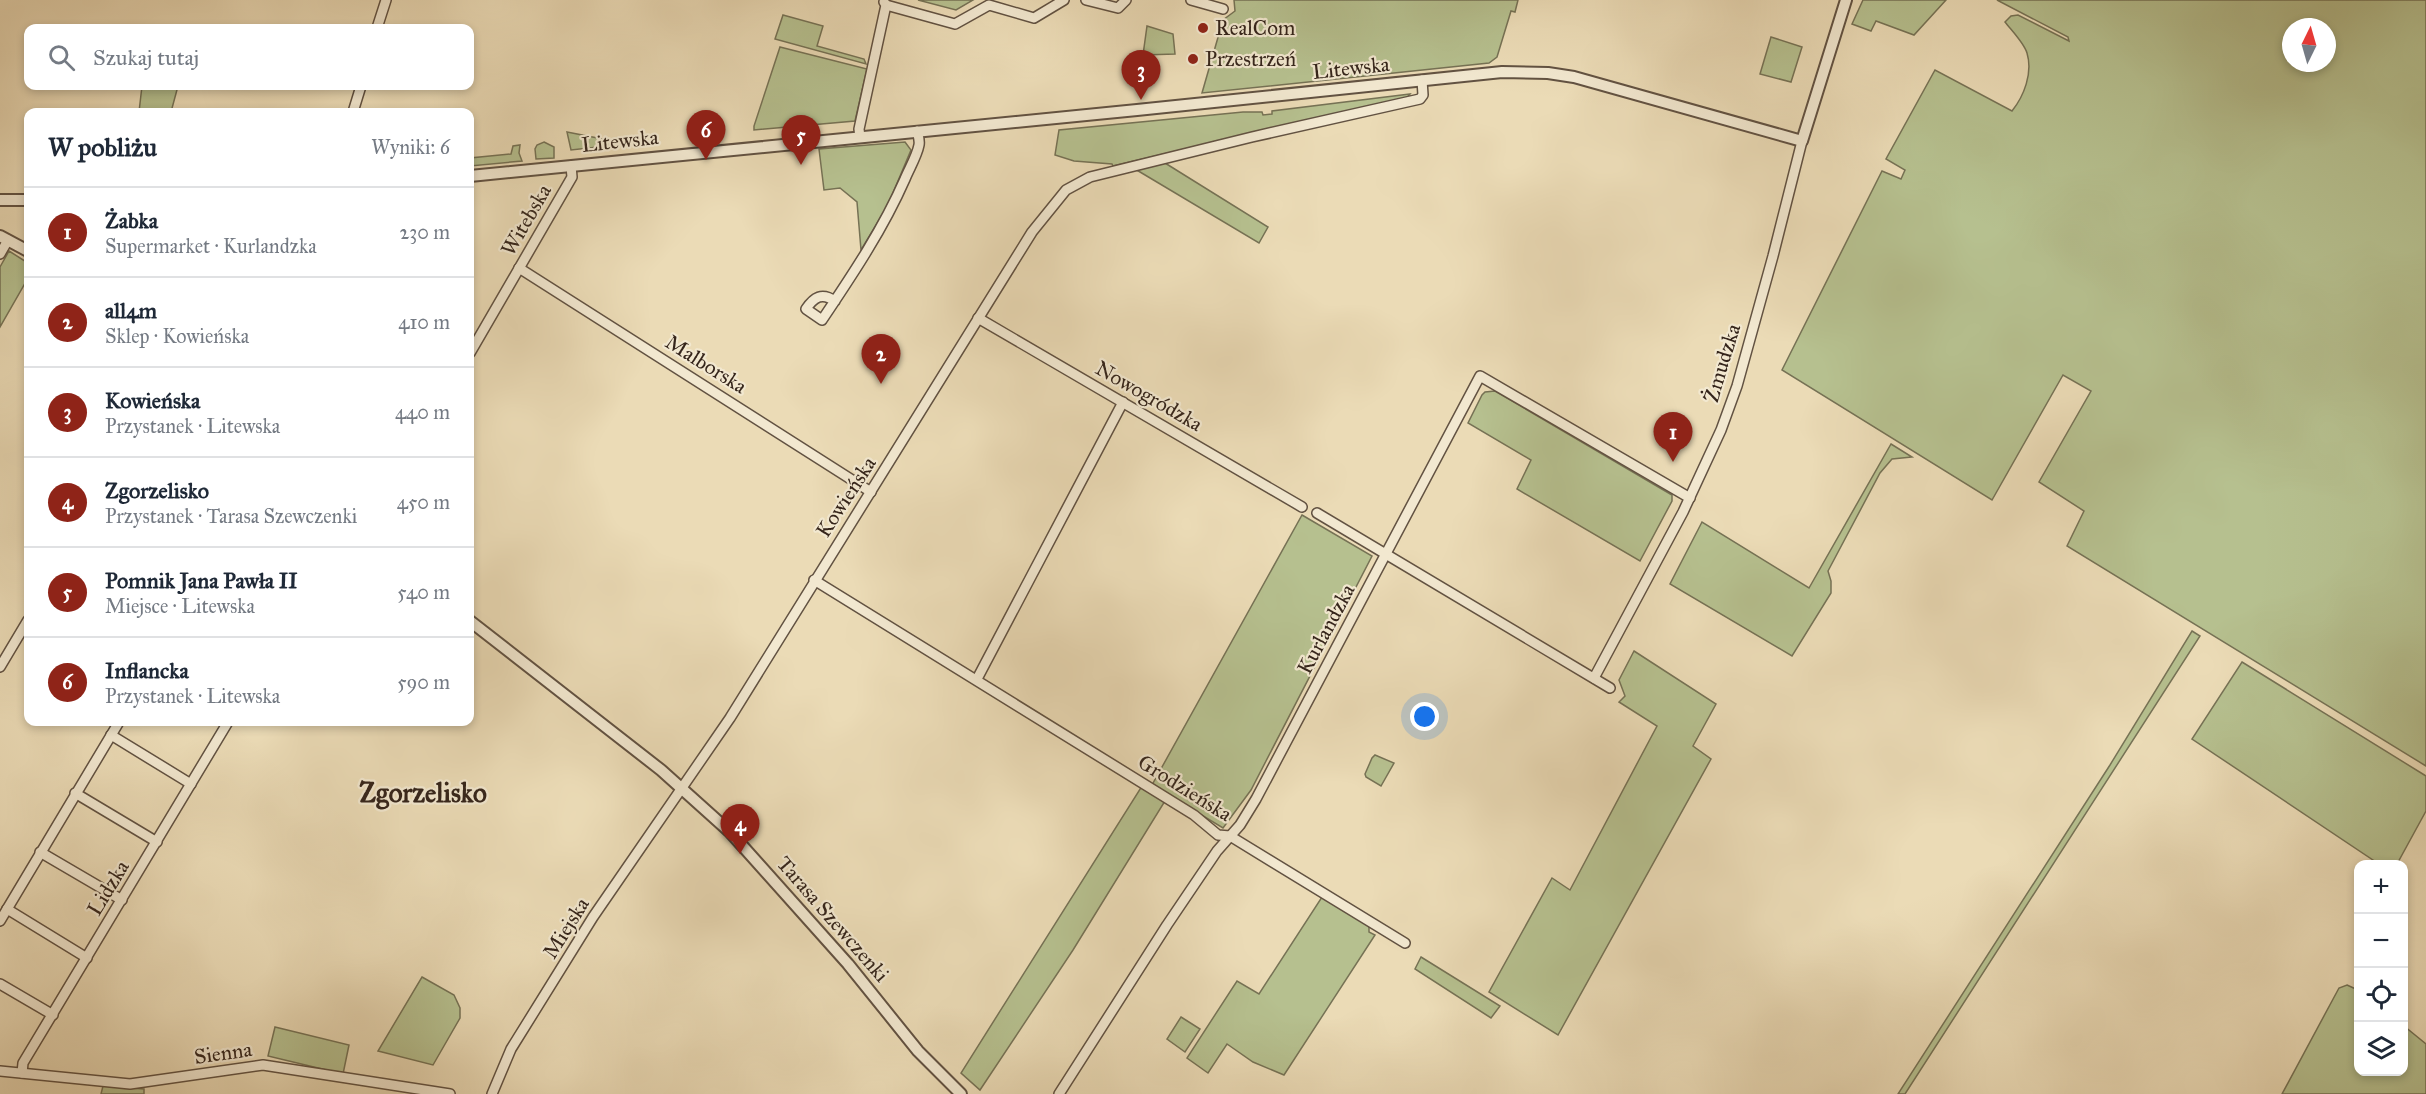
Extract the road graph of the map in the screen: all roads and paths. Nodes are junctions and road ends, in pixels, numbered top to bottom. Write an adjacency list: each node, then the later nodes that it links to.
1 (386, 0): 9 (street)
2 (1064, 0): 7 (street)
3 (1086, 0): 4 (street)
4 (1126, 0)
5 (1191, 0): 8 (street)
6 (1846, 0): 15 (street, Żmudzka)
7 (885, 2): 14 (street)
8 (1223, 9)
9 (378, 24)
10 (1422, 80): 13 (street, Litewska); 15 (street, Litewska); 25 (street, Kowieńska)
11 (360, 90): 12 (street)
12 (354, 108)
13 (917, 131): 14 (street, Litewska); 24 (street)
14 (860, 137): 16 (street, Litewska)
15 (1802, 141): 29 (street, Żmudzka)
16 (571, 166): 17 (street, Litewska); 23 (street, Witebska)
17 (474, 176)
18 (0, 200): 19 (street)
19 (24, 201)
20 (4, 238): 21 (street); 22 (street)
21 (24, 249)
22 (0, 254)
23 (519, 268): 26 (street, Witebska); 28 (street, Malborska)
24 (835, 301)
25 (978, 318): 27 (street, Nowogródzka); 28 (street, Kowieńska)
26 (474, 346)
27 (1123, 402): 30 (street, Nowogródzka); 38 (street)
28 (871, 492): 33 (street, Kowieńska)
29 (1690, 498): 32 (street, Kurlandzka); 37 (street, Żmudzka)
30 (1302, 507)
31 (1317, 513): 32 (street)
32 (1386, 553): 37 (street); 46 (street, Kurlandzka)
33 (814, 580): 38 (street, Grodzieńska); 44 (street, Kowieńska)
34 (474, 624): 44 (street, Tarasa Szewczenki)
35 (24, 627): 36 (street)
36 (0, 668)
37 (1594, 678): 39 (street)
38 (977, 679): 46 (street, Grodzieńska)
39 (1610, 688)
40 (116, 726): 42 (street)
41 (226, 726): 43 (street, Lidzka)
42 (111, 735): 43 (street); 45 (street)
43 (191, 784): 47 (street, Lidzka)
44 (682, 788): 59 (street, Miejska); 60 (street, Tarasa Szewczenki)
45 (75, 793): 47 (street); 48 (street)
46 (1230, 836): 52 (street, Grodzieńska); 61 (street, Kurlandzka)
47 (157, 842): 49 (street, Lidzka)
48 (40, 852): 49 (street); 50 (street)
49 (122, 900): 53 (street, Lidzka)
50 (7, 909): 51 (street); 53 (street)
51 (0, 921)
52 (1405, 943)
53 (87, 958): 55 (street, Lidzka)
54 (0, 984): 55 (street)
55 (53, 1015): 57 (street, Lidzka)
56 (0, 1071): 57 (street, Sienna)
57 (22, 1073): 58 (street, Sienna)
58 (450, 1094)
59 (492, 1094)
60 (961, 1094)
61 (1059, 1094)

